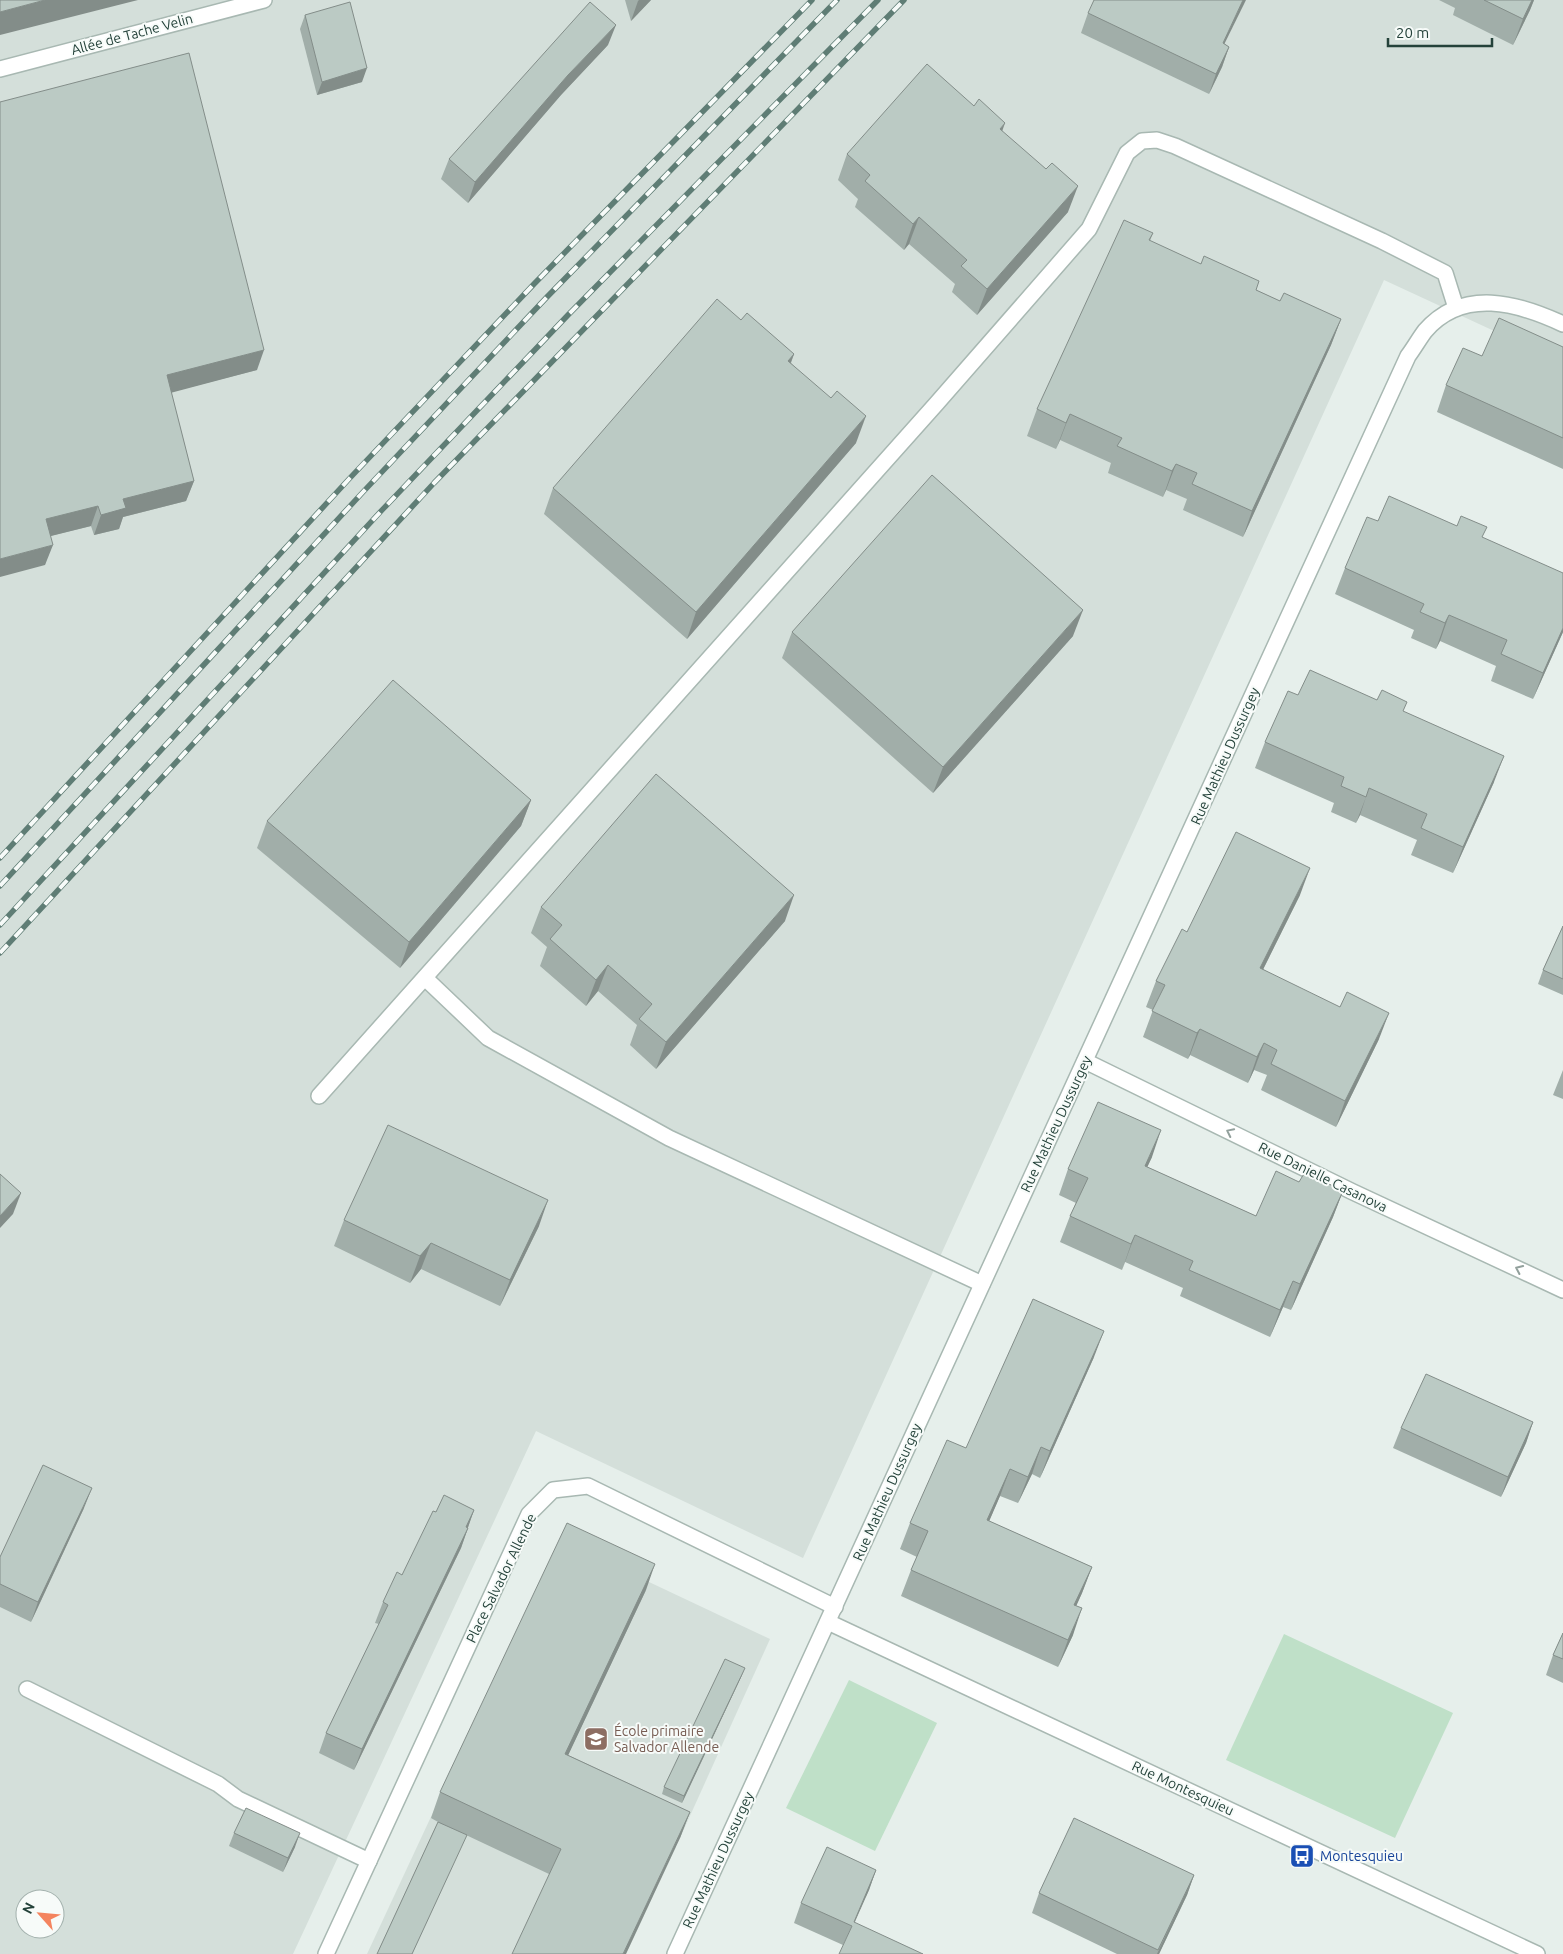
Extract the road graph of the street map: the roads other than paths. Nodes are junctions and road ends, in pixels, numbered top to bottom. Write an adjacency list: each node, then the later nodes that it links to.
1 (264, 0): 2 (street, Allée de Tache Velin)
2 (0, 69)
3 (1456, 308): 4 (street); 5 (street); 6 (street, Rue Mathieu Dussurgey)
4 (1563, 324)
5 (425, 978): 7 (street); 8 (street)
6 (1085, 1061): 8 (street, Rue Mathieu Dussurgey); 9 (street, Rue Danielle Casanova, one-way to 6)
7 (318, 1096)
8 (982, 1284): 10 (street, Rue Mathieu Dussurgey)
9 (1563, 1290)
10 (835, 1607): 11 (street, Rue Mathieu Dussurgey); 13 (street, Place Salvador Allende)
11 (828, 1622): 15 (street, Rue Mathieu Dussurgey); 16 (street, Rue Montesquieu)
12 (27, 1689): 13 (street)
13 (369, 1862): 14 (street, Place Salvador Allende)
14 (326, 1954)
15 (675, 1954)
16 (1537, 1954)

